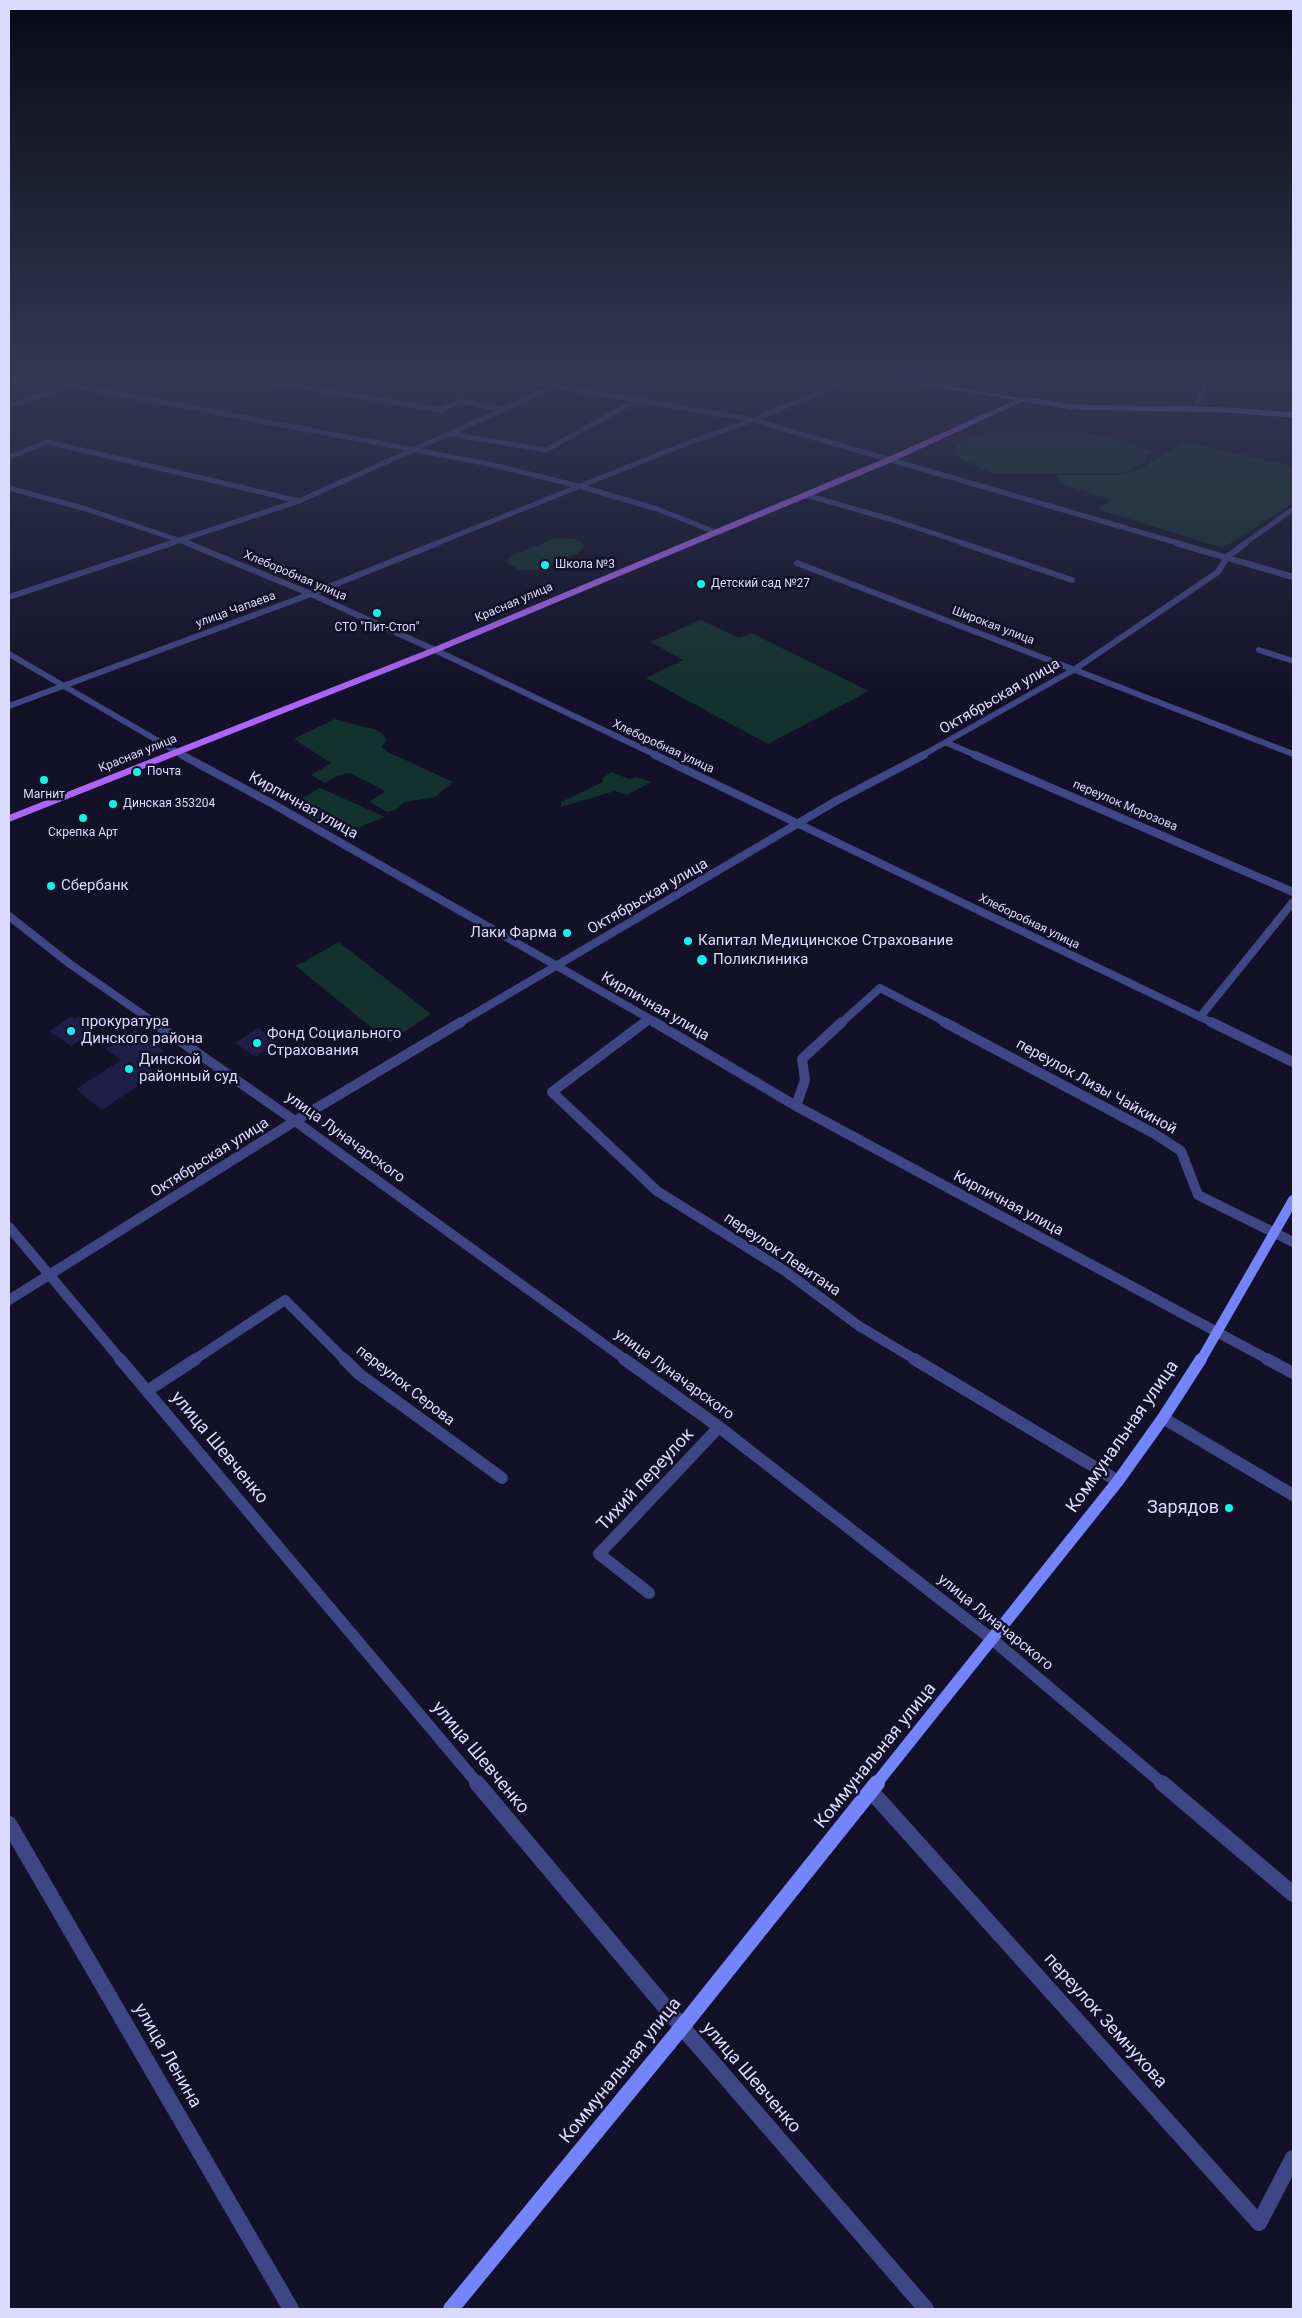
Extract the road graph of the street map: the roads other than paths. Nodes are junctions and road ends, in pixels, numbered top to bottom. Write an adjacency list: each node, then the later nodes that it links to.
1 (227, 484): 10 (street)
2 (337, 484): 10 (street)
3 (567, 484): 8 (street)
4 (591, 484): 8 (street, улица Чапаева)
5 (832, 484): 9 (main road, Красная улица)
6 (973, 484): 14 (street)
7 (9, 488): 13 (street, Хлеборобная улица)
8 (582, 488): 12 (street); 18 (street, улица Чапаева)
9 (806, 495): 12 (main road, Красная улица); 17 (street)
10 (299, 501): 13 (street)
11 (1293, 509): 14 (street, Октябрьская улица)
12 (714, 532): 20 (main road, Красная улица)
13 (182, 541): 18 (street, Хлеборобная улица); 19 (street)
14 (1227, 557): 16 (street); 24 (street, Октябрьская улица)
15 (797, 563): 24 (street, Широкая улица)
16 (1293, 577)
17 (1072, 580)
18 (311, 594): 20 (street, Хлеборобная улица); 25 (street, улица Чапаева)
19 (9, 597)
20 (434, 650): 28 (main road, Красная улица); 31 (street, Хлеборобная улица)
21 (1259, 650): 23 (street)
22 (9, 654): 25 (street, Кирпичная улица)
23 (1293, 661)
24 (1075, 669): 27 (street, Октябрьская улица); 29 (street, Широкая улица)
25 (64, 686): 26 (street, улица Чапаева); 28 (street, Кирпичная улица)
26 (9, 706)
27 (947, 743): 31 (street, Октябрьская улица); 32 (street, переулок Морозова)
28 (176, 752): 30 (main road, Красная улица); 35 (street, Кирпичная улица)
29 (1293, 754)
30 (9, 819)
31 (800, 824): 35 (street, Октябрьская улица); 36 (street, Хлеборобная улица)
32 (1293, 892)
33 (1293, 902): 36 (street)
34 (9, 916): 40 (street, улица Луначарского)
35 (556, 966): 37 (street, Кирпичная улица); 40 (street, Октябрьская улица)
36 (1200, 1017): 38 (street, Хлеборобная улица)
37 (649, 1019): 39 (street, Кирпичная улица); 53 (street, переулок Левитана)
38 (1293, 1062)
39 (796, 1106): 43 (street, переулок Лизы Чайкиной); 47 (street, Кирпичная улица)
40 (295, 1121): 45 (street, Октябрьская улица); 51 (street, улица Луначарского)
41 (1293, 1200): 43 (street, Коммунальная улица)
42 (9, 1227): 45 (street, улица Шевченко)
43 (1274, 1234): 44 (street, переулок Лизы Чайкиной); 47 (street, Коммунальная улица)
44 (1293, 1242)
45 (49, 1274): 46 (street, Октябрьская улица); 49 (street, улица Шевченко)
46 (9, 1300)
47 (1218, 1333): 48 (street, Кирпичная улица); 50 (street, Коммунальная улица)
48 (1293, 1373)
49 (148, 1391): 52 (street, переулок Серова); 60 (street, улица Шевченко)
50 (1163, 1418): 53 (street, Коммунальная улица); 54 (street)
51 (719, 1427): 55 (street, Тихий переулок); 56 (street, улица Луначарского)
52 (502, 1478)
53 (1118, 1481): 56 (street, Коммунальная улица)
54 (1293, 1495)
55 (649, 1593)
56 (993, 1640): 57 (street, Коммунальная улица); 59 (street, улица Луначарского)
57 (871, 1791): 60 (street, Коммунальная улица); 61 (street, переулок Земнухова)
58 (9, 1824): 62 (street, улица Ленина)
59 (1293, 1894)
60 (682, 2027): 63 (street, Коммунальная улица); 64 (street, улица Шевченко)
61 (1293, 2158)
62 (291, 2309)
63 (451, 2309)
64 (926, 2309)

